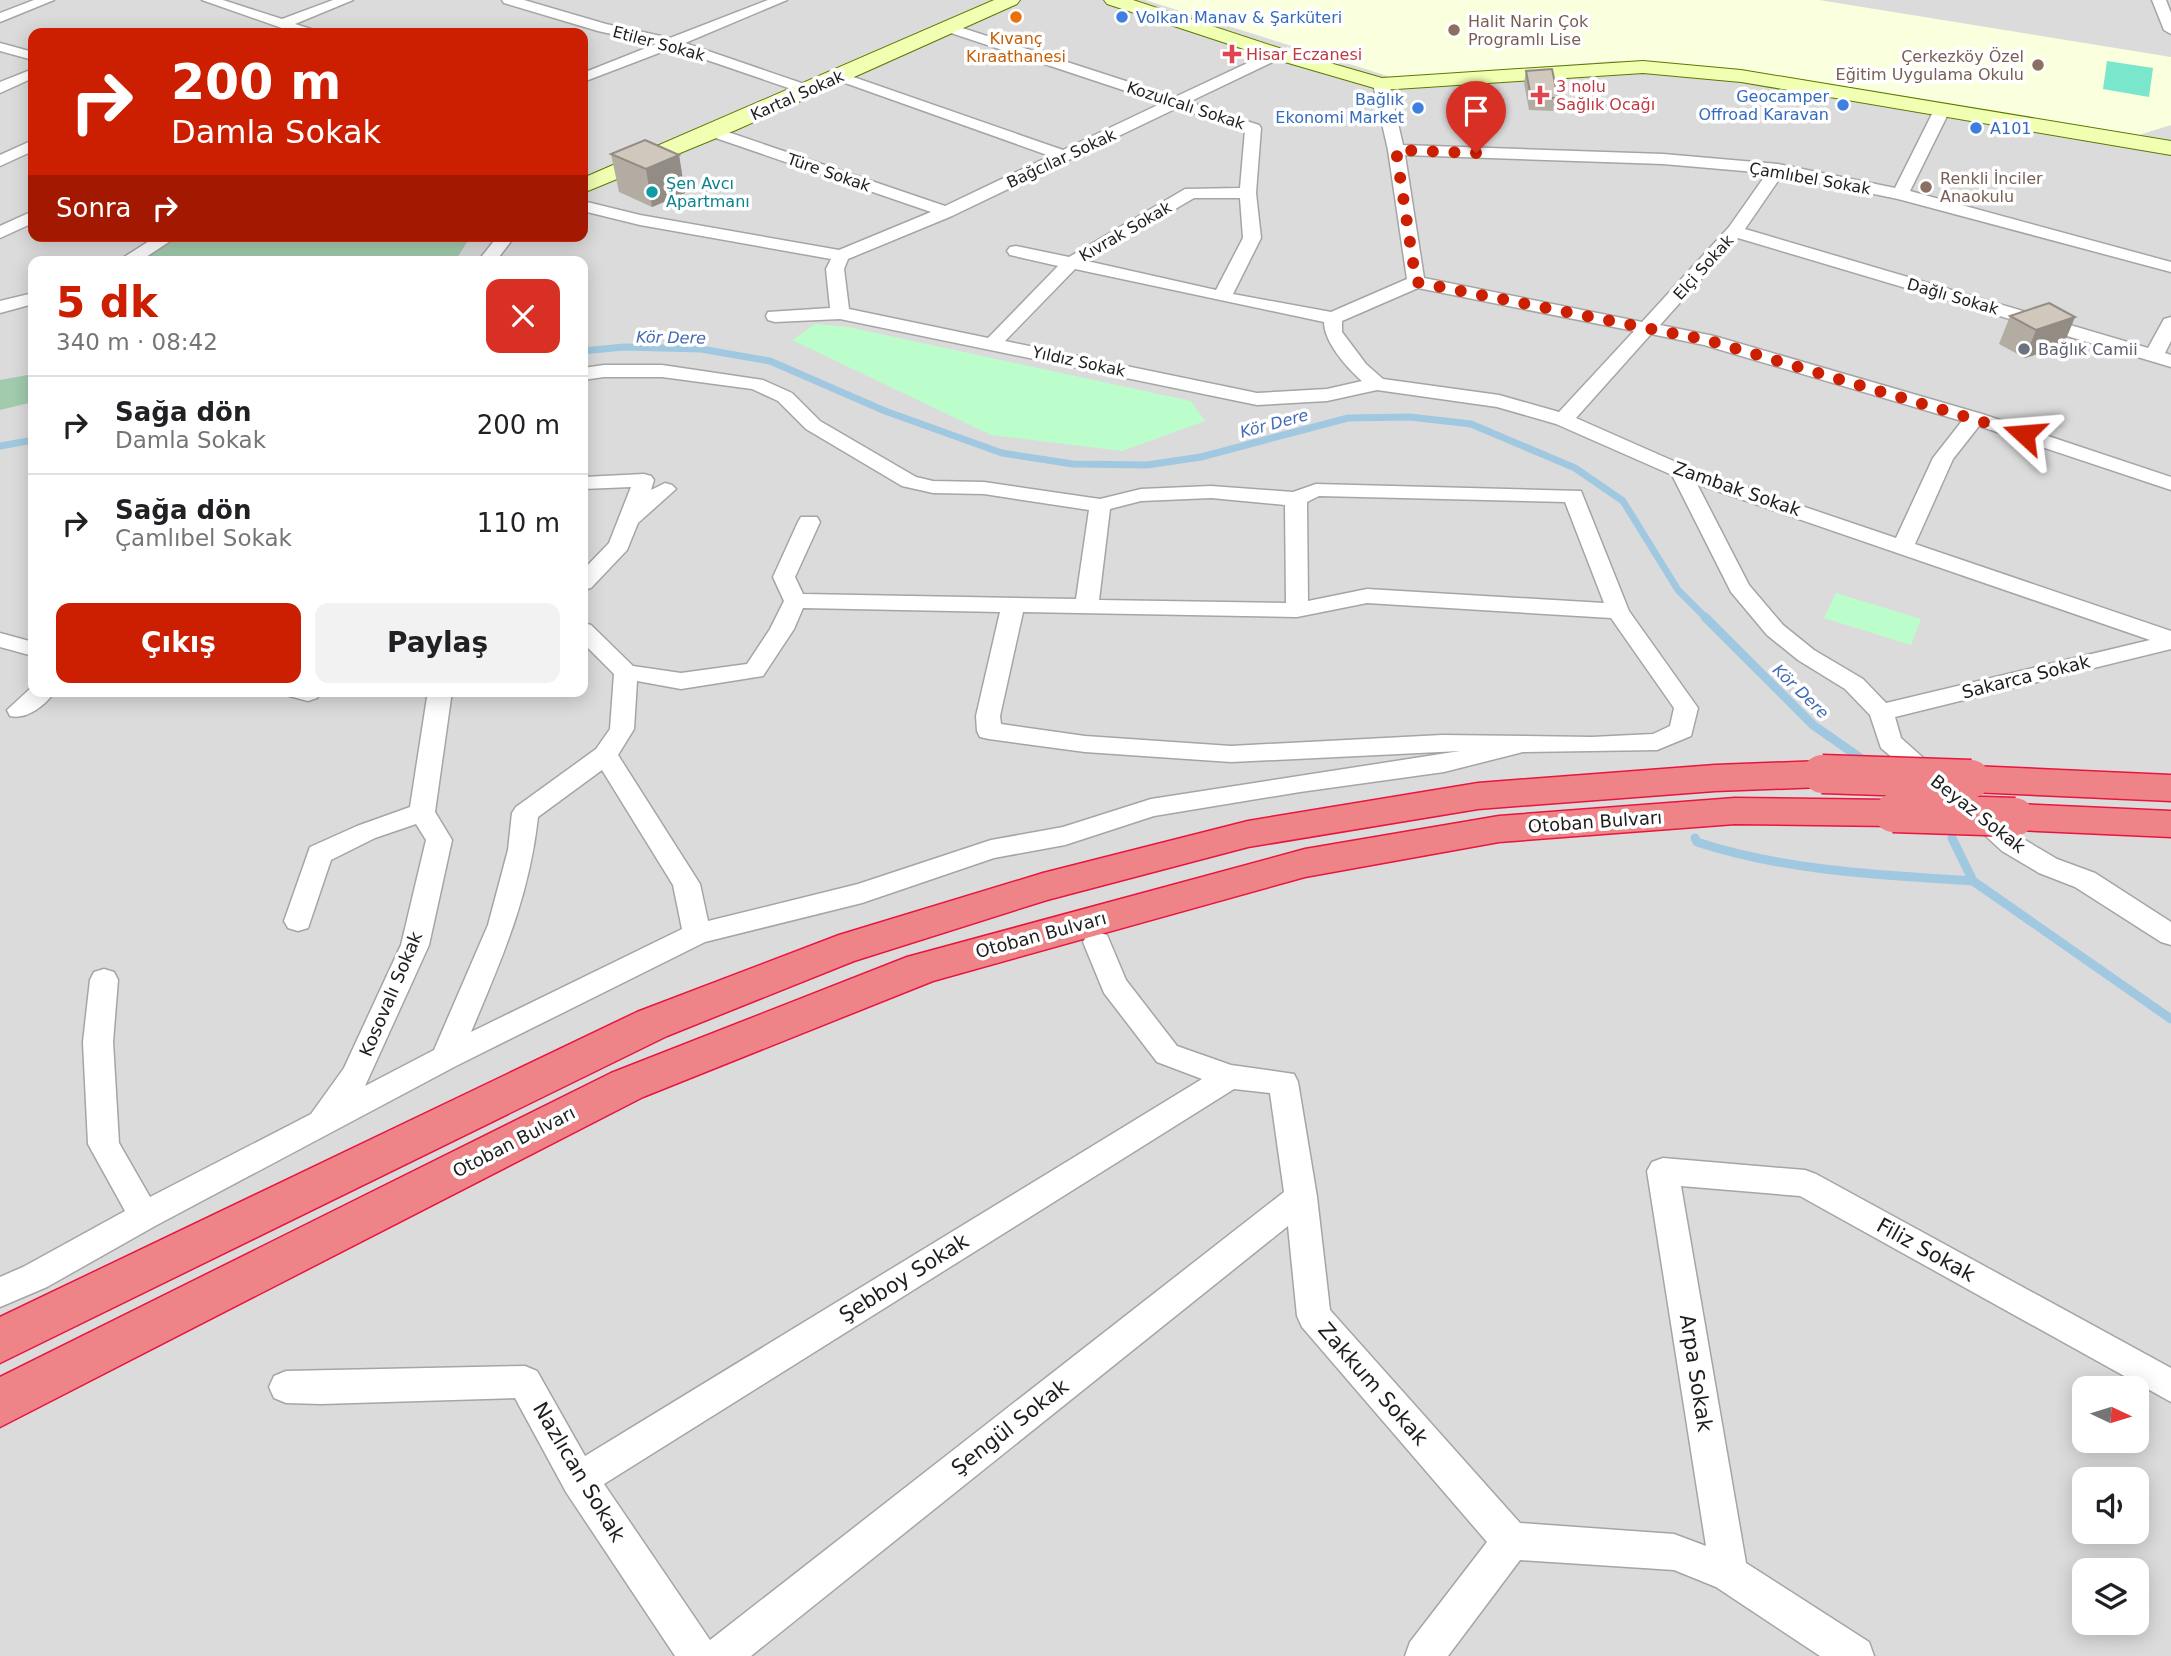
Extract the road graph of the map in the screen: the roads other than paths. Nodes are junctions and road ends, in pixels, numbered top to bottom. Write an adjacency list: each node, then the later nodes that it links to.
1 (47, 0): 9 (street)
2 (209, 0): 10 (street)
3 (346, 0): 10 (street)
4 (509, 0): 14 (street, Etiler Sokak)
5 (779, 0): 14 (street)
6 (1010, 0): 12 (street, Kartal Sokak)
7 (1114, 0): 16 (street)
8 (2159, 0): 13 (street)
9 (0, 18)
10 (282, 24): 11 (street)
11 (294, 28)
12 (950, 28): 20 (street, Kartal Sokak); 24 (street, Kozulcalı Sokak)
13 (2171, 30)
14 (672, 43): 19 (street); 23 (street, Etiler Sokak)
15 (0, 47): 17 (street)
16 (1278, 54): 21 (street); 24 (street, Bağcılar Sokak)
17 (28, 55)
18 (28, 75): 22 (street)
19 (588, 76)
20 (839, 76): 23 (street, Kartal Sokak); 31 (street)
21 (1381, 84): 25 (street); 29 (street)
22 (0, 88)
23 (808, 90): 26 (street, Kartal Sokak)
24 (1177, 102): 31 (street, Bağcılar Sokak); 35 (street, Kozulcalı Sokak)
25 (1942, 110): 28 (street); 36 (street)
26 (713, 132): 34 (street, Kartal Sokak); 38 (street, Türe Sokak)
27 (0, 147): 30 (street)
28 (2171, 148)
29 (1396, 150): 33 (street, Çamlıbel Sokak); 50 (street)
30 (28, 151): 32 (street)
31 (1065, 156): 38 (street, Bağcılar Sokak)
32 (0, 161)
33 (1778, 169): 36 (street, Çamlıbel Sokak); 40 (street, Elçi Sokak)
34 (588, 184)
35 (1248, 193): 48 (street, Kıvrak Sokak); 51 (street, Kozulcalı Sokak)
36 (1900, 194): 49 (street, Çamlıbel Sokak)
37 (588, 207): 47 (street)
38 (946, 212): 47 (street, Bağcılar Sokak)
39 (28, 219): 41 (street)
40 (1735, 231): 58 (street, Elçi Sokak); 60 (street, Dağlı Sokak)
41 (0, 233)
42 (160, 242): 45 (street)
43 (502, 242): 46 (street)
44 (1016, 251): 48 (street)
45 (136, 256)
46 (491, 256)
47 (841, 256): 54 (street)
48 (1070, 264): 51 (street); 59 (street, Kıvrak Sokak)
49 (2171, 267)
50 (1416, 282): 56 (street); 58 (street)
51 (1222, 298): 56 (street)
52 (28, 299): 53 (street)
53 (0, 307)
54 (840, 313): 55 (street, Yıldız Sokak); 59 (street, Yıldız Sokak)
55 (775, 316)
56 (1333, 318): 62 (street)
57 (2171, 323): 60 (street)
58 (1647, 328): 63 (street); 64 (street, Elçi Sokak)
59 (993, 343): 62 (street, Yıldız Sokak)
60 (2162, 358)
61 (588, 373): 70 (street)
62 (1377, 384): 64 (street, Zambak Sokak)
63 (1975, 418): 67 (street); 73 (street)
64 (1563, 420): 65 (street, Zambak Sokak)
65 (1680, 471): 73 (street, Zambak Sokak); 88 (street)
66 (588, 483): 71 (street)
67 (2171, 484)
68 (665, 489): 71 (street)
69 (1296, 499): 70 (street); 78 (street); 79 (street)
70 (1100, 505): 77 (street)
71 (629, 520): 74 (street)
72 (808, 522): 75 (street)
73 (1903, 545): 82 (street, Zambak Sokak)
74 (588, 578)
75 (795, 601): 76 (street); 84 (street)
76 (1013, 607): 77 (street); 89 (street)
77 (1086, 608): 78 (street)
78 (1297, 610): 79 (street)
79 (1618, 611): 89 (street)
80 (588, 635): 84 (street)
81 (0, 640): 83 (street)
82 (2171, 640): 88 (street, Sakarca Sokak)
83 (28, 648)
84 (626, 672): 90 (street)
85 (35, 697): 87 (street)
86 (439, 697): 92 (street)
87 (19, 710)
88 (1881, 712): 96 (street, Beyaz Sokak)
89 (1523, 744): 95 (street)
90 (605, 755): 95 (street); 99 (street)
91 (2171, 788): 106 (highway, Otoban Bulvarı, bridge)
92 (422, 812): 94 (street); 101 (street, Kosovalı Sokak)
93 (2171, 824): 109 (highway, Otoban Bulvarı, bridge)
94 (298, 921)
95 (697, 934): 99 (street)
96 (2171, 935)
97 (1097, 942): 100 (street)
98 (104, 980): 104 (street)
99 (445, 1058): 101 (street)
100 (1230, 1077): 103 (street, Zakkum Sokak); 110 (street, Şebboy Sokak)
101 (321, 1124): 104 (street)
102 (1663, 1171): 107 (street, Filiz Sokak); 112 (street, Arpa Sokak)
103 (1301, 1197): 111 (street, Zakkum Sokak); 114 (street, Şengül Sokak)
104 (144, 1216): 105 (street)
105 (0, 1292)
106 (0, 1341)
107 (2171, 1386)
108 (286, 1387): 110 (street, Nazlıcan Sokak)
109 (0, 1403)
110 (579, 1480): 113 (street, Nazlıcan Sokak)
111 (1511, 1541): 112 (street); 115 (street)
112 (1729, 1574): 116 (street)
113 (698, 1656)
114 (720, 1656)
115 (1424, 1656)
116 (1855, 1656)

